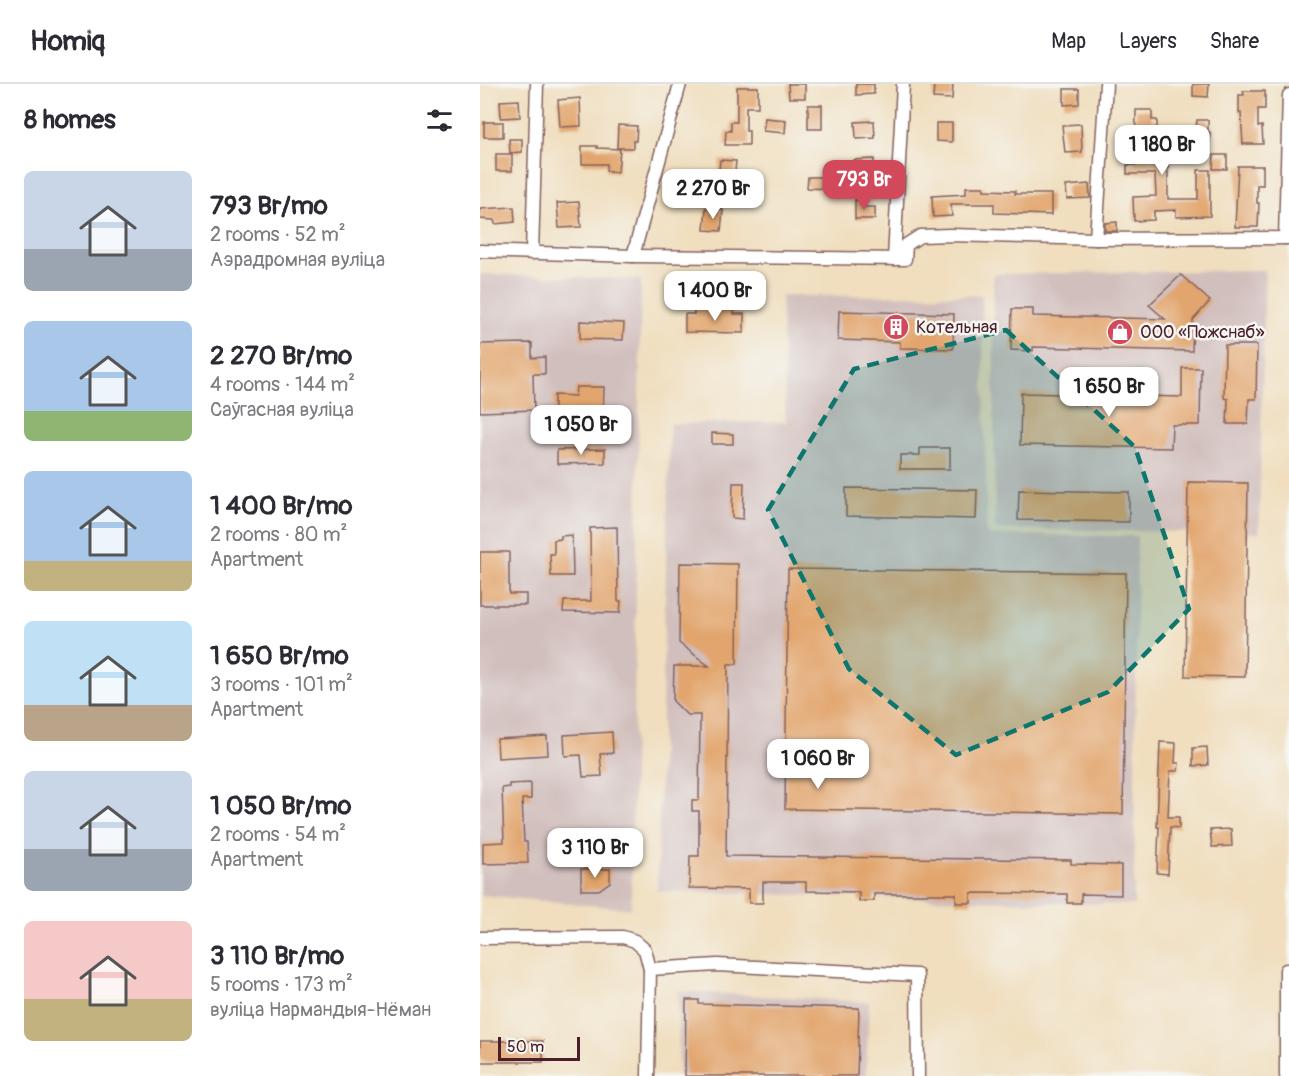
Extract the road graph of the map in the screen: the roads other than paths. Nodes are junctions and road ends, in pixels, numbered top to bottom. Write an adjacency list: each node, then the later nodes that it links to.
1 (537, 84): 9 (street)
2 (680, 84): 10 (street)
3 (903, 84): 11 (street)
4 (1106, 84): 7 (street)
5 (1289, 95): 6 (street)
6 (1287, 238): 7 (street)
7 (1096, 239): 11 (street)
8 (480, 251): 9 (street)
9 (532, 253): 10 (street)
10 (633, 256): 11 (street)
11 (894, 259)
12 (480, 938): 13 (street)
13 (650, 969): 15 (street); 16 (street)
14 (1289, 970): 17 (street)
15 (648, 1076)
16 (918, 1076)
17 (1286, 1076)

